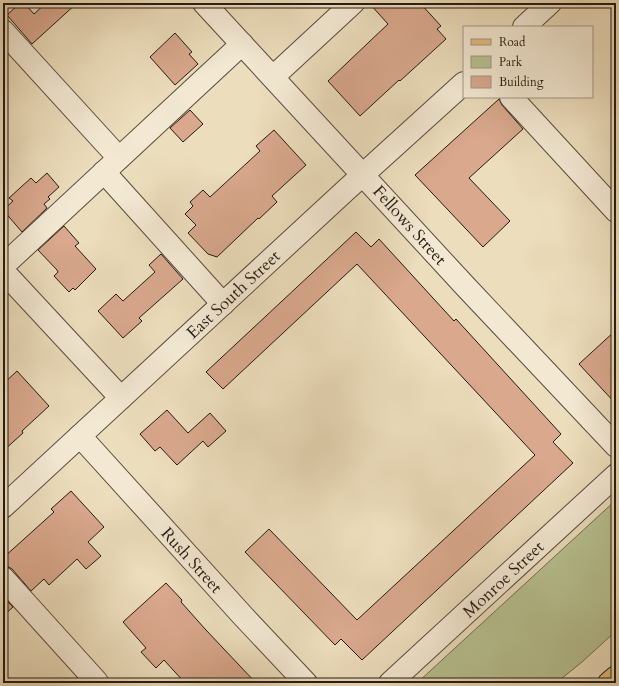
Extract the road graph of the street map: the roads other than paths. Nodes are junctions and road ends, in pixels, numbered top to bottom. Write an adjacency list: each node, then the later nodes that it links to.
1 (204, 3): 6 (street, Fellows Street)
2 (353, 3): 7 (street)
3 (550, 3): 4 (street)
4 (525, 26)
5 (3, 31): 10 (street)
6 (242, 44): 7 (street, Fellows Street); 10 (street)
7 (273, 77): 11 (street, Fellows Street)
8 (463, 83): 11 (street, East South Street)
9 (512, 98): 12 (street)
10 (112, 165): 13 (street); 15 (street)
11 (363, 174): 15 (street, East South Street); 18 (street, Fellows Street)
12 (616, 211)
13 (3, 266)
14 (3, 271): 16 (street)
15 (223, 304): 16 (street, East South Street)
16 (121, 398): 17 (street, East South Street)
17 (80, 436): 20 (street, East South Street); 24 (street, Rush Street)
18 (616, 446)
19 (616, 475): 25 (street, Monroe Street)
20 (7, 496)
21 (3, 578): 23 (street)
22 (616, 677): 26 (main road)
23 (97, 682)
24 (306, 683)
25 (390, 683)
26 (609, 683)

